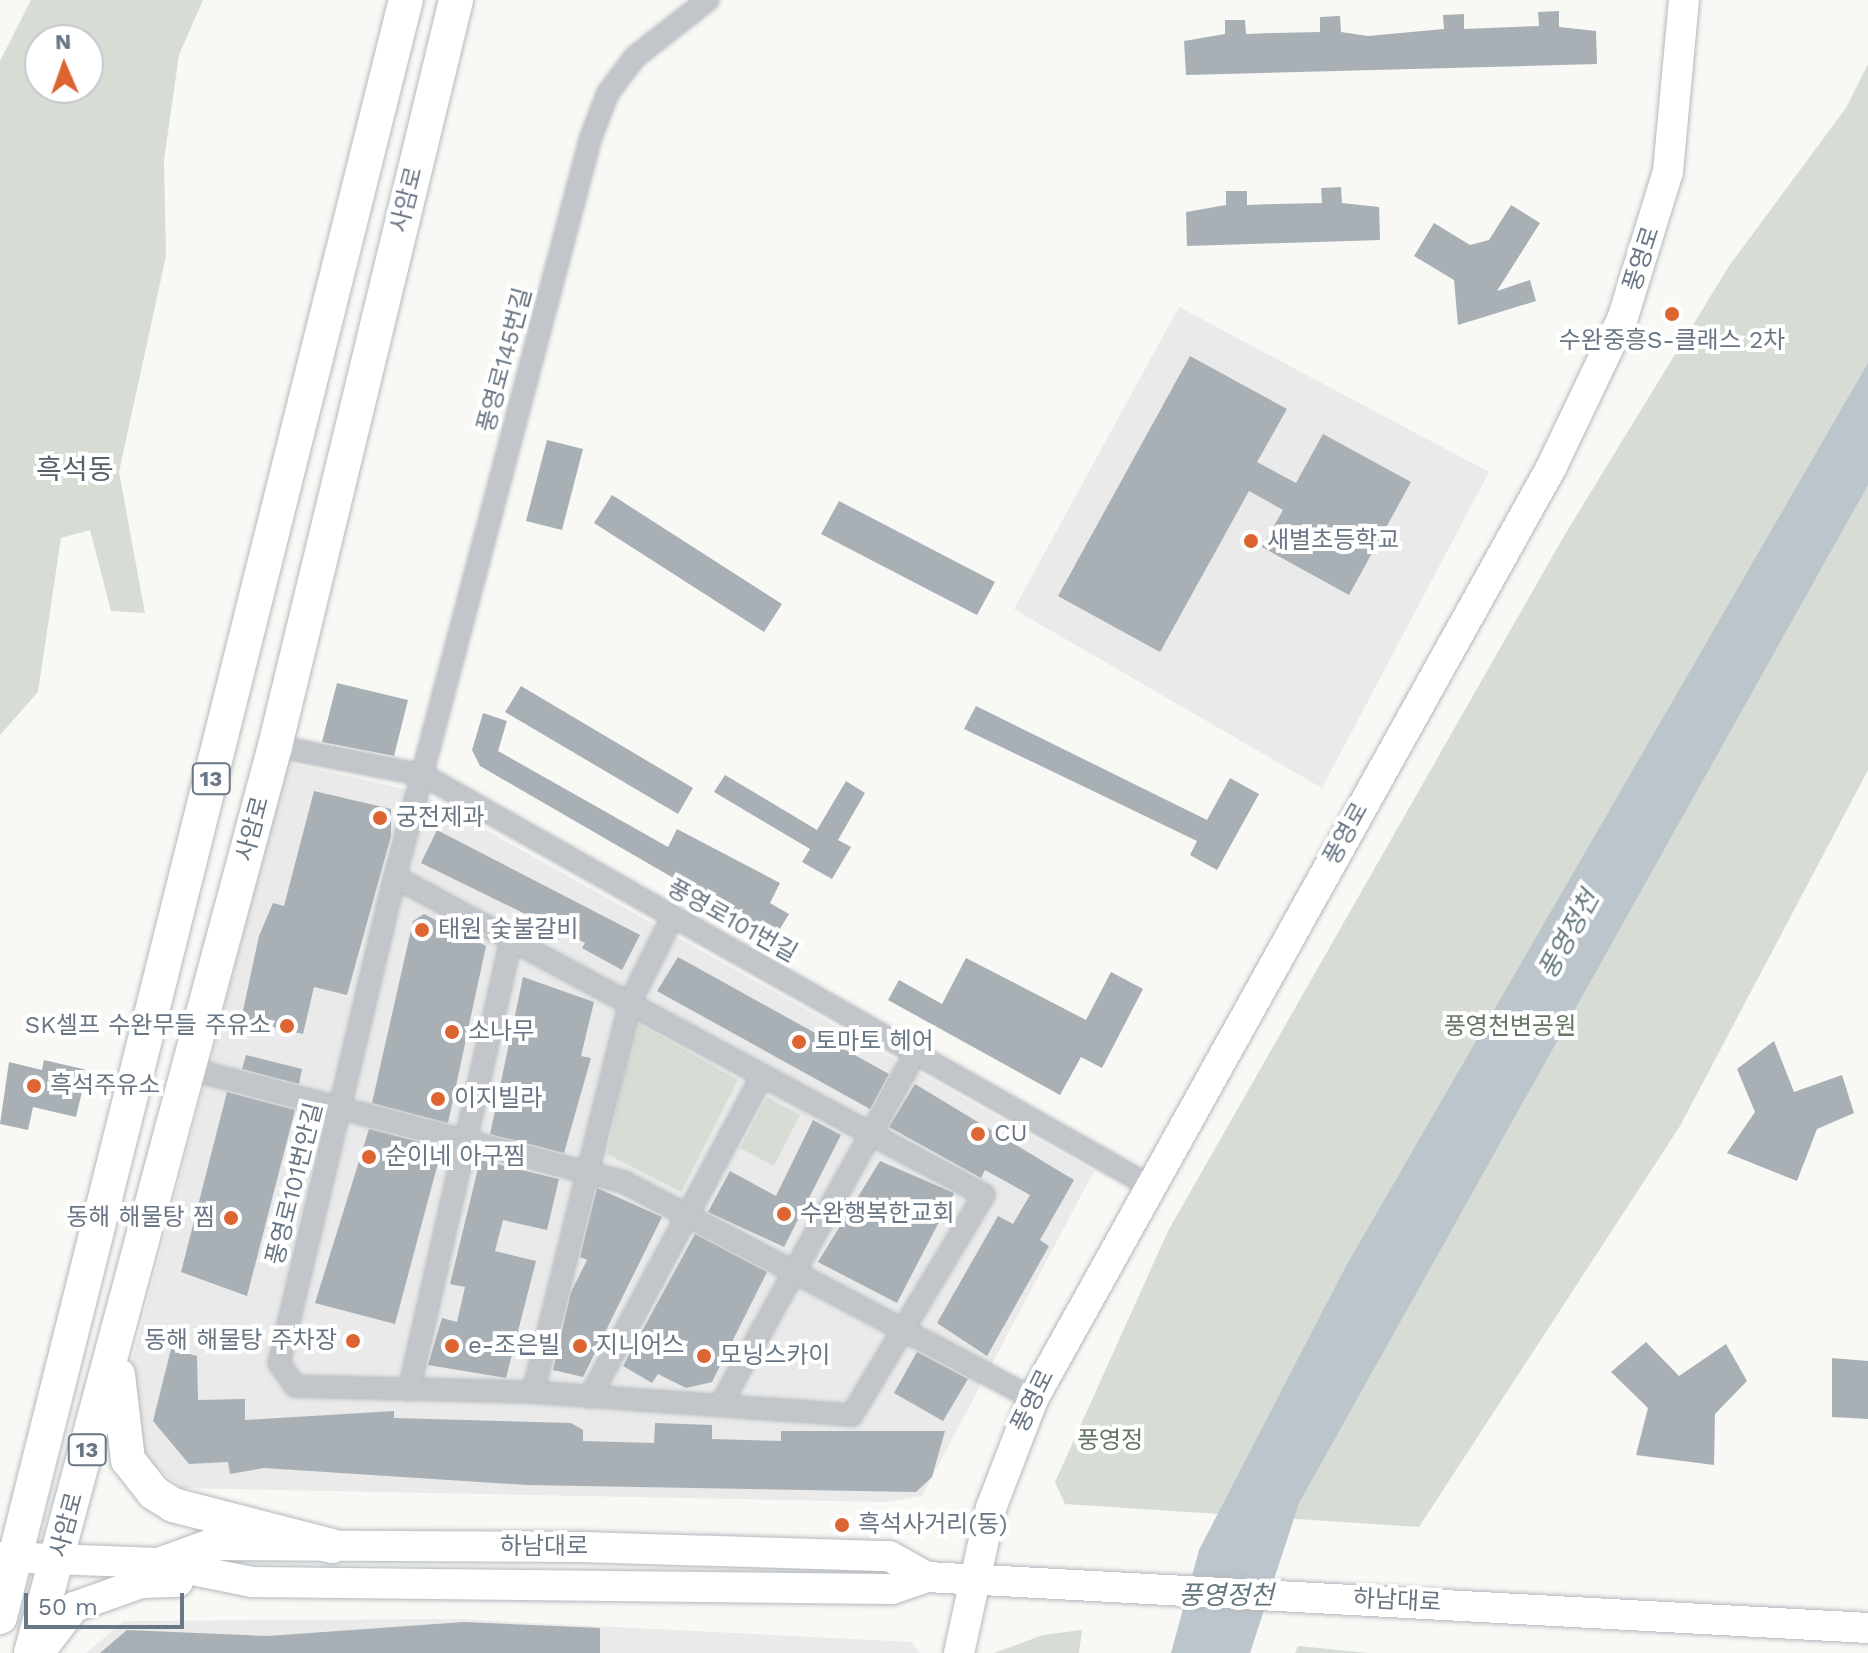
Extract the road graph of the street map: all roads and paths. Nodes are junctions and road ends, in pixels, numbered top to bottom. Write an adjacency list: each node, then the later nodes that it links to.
1 (406, 0): 29 (main road, 사암로 / 13)
2 (456, 0): 5 (main road, 사암로 / 13)
3 (708, 0): 6 (street, 풍영로145번길)
4 (1684, 0): 18 (main road, 풍영로)
5 (275, 746): 6 (street, 풍영로101번길); 12 (main road, 사암로 / 13)
6 (423, 775): 7 (street, 풍영로101번안길); 8 (street, 풍영로101번길)
7 (395, 877): 9 (street, 풍영로101번안길); 14 (street, 풍영로101번안길)
8 (672, 918): 10 (street); 11 (street, 풍영로101번길)
9 (512, 938): 10 (street, 풍영로101번안길); 16 (street)
10 (630, 1002): 13 (street, 풍영로101번안길); 17 (street)
11 (916, 1052): 15 (street); 18 (street, 풍영로101번길)
12 (190, 1069): 14 (street); 22 (main road, 사암로 / 13)
13 (761, 1078): 15 (street, 풍영로101번안길); 19 (street)
14 (340, 1110): 16 (street); 23 (street, 풍영로101번안길)
15 (869, 1134): 20 (street); 21 (street, 풍영로101번안길)
16 (465, 1144): 17 (street); 23 (street)
17 (588, 1172): 19 (street); 24 (street)
18 (1148, 1185): 26 (main road, 풍영로)
19 (688, 1214): 20 (street); 25 (street)
20 (795, 1270): 21 (street); 27 (street)
21 (906, 1329): 26 (street); 27 (street, 풍영로101번안길)
22 (117, 1339): 28 (main road); 30 (main road, 사암로 / 13)
23 (409, 1390): 24 (street, 풍영로101번안길)
24 (533, 1392): 25 (street, 풍영로101번안길)
25 (590, 1397): 27 (street, 풍영로101번안길)
26 (1033, 1399): 33 (main road, 풍영로)
27 (721, 1404)
28 (332, 1546): 31 (main road, 하남대로); 32 (main road, 하남대로)
29 (8, 1557): 30 (main road, 하남대로); 35 (main road, 사암로 / 13)
30 (58, 1560): 31 (main road, 하남대로); 37 (main road, 사암로 / 13)
31 (158, 1563): 34 (main road, 하남대로)
32 (927, 1577): 33 (main road, 하남대로); 34 (main road, 하남대로)
33 (972, 1579): 36 (main road, 하남대로); 39 (main road, 풍영로)
34 (217, 1581): 38 (main road)
35 (0, 1617)
36 (1868, 1628)
37 (31, 1653)
38 (39, 1653)
39 (959, 1653)

